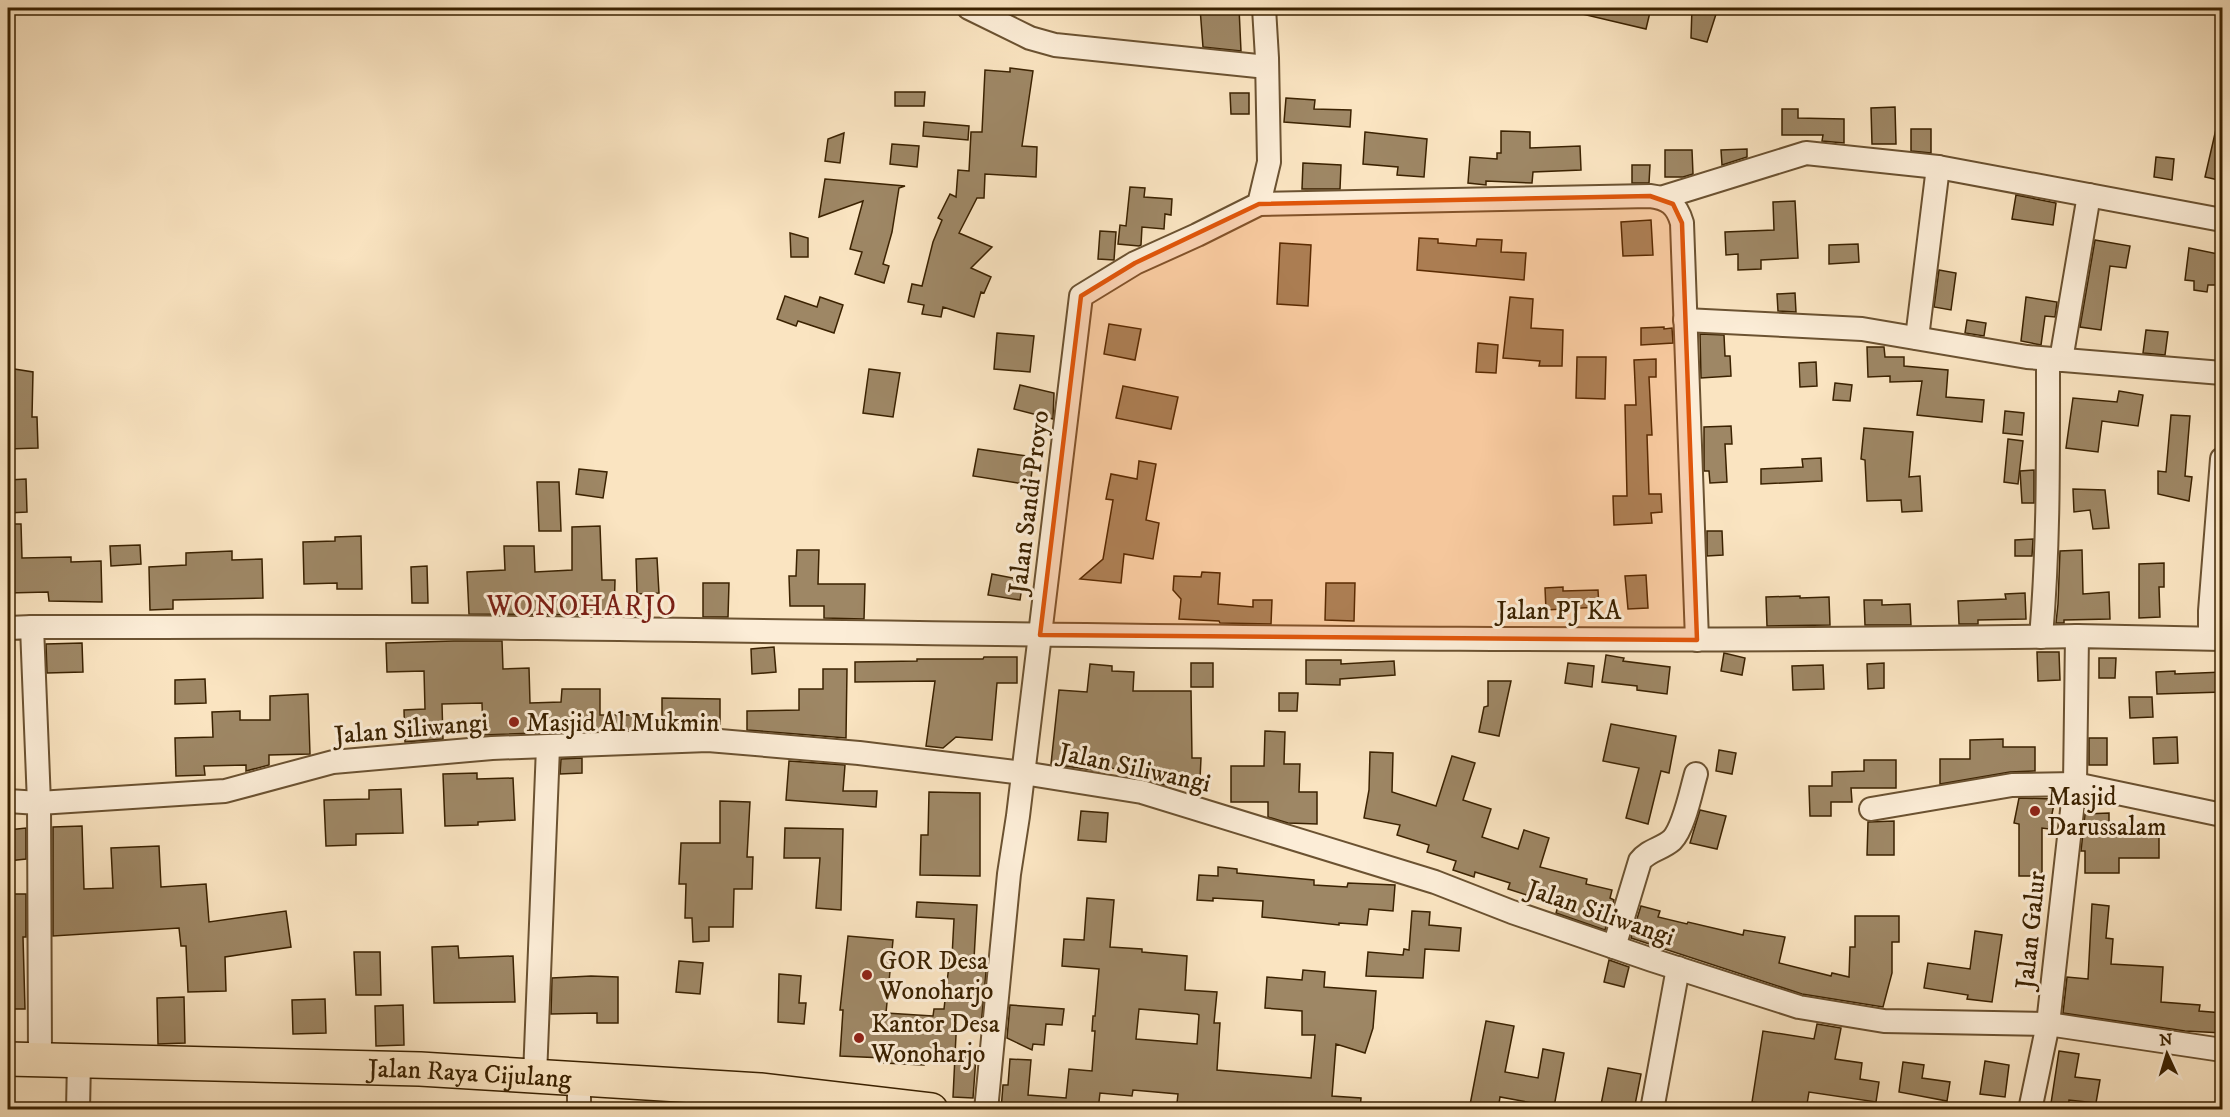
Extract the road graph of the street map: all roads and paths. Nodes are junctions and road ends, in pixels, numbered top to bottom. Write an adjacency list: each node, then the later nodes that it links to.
1 (969, 8): 3 (street)
2 (1263, 8): 3 (street)
3 (1268, 67): 7 (street)
4 (1938, 167): 5 (street); 6 (street); 10 (street)
5 (2089, 195): 8 (street); 11 (street)
6 (1664, 197): 7 (street); 9 (street)
7 (1259, 204): 16 (street, Jalan Sandi Proyo)
8 (2223, 219)
9 (1685, 320): 10 (street); 20 (street)
10 (1917, 338): 11 (street)
11 (2054, 359): 12 (street); 18 (street)
12 (2223, 373)
13 (2223, 459): 19 (street)
14 (32, 627): 15 (street, Jalan PJ KA); 16 (street, Jalan PJ KA); 26 (street)
15 (8, 628)
16 (1040, 635): 20 (street, Jalan PJ KA); 22 (street, Jalan Sandi Proyo)
17 (2077, 636): 18 (street, Jalan PJ KA); 19 (street); 24 (street, Jalan Galur)
18 (2041, 637): 20 (street, Jalan PJ KA)
19 (2216, 638)
20 (1697, 640)
21 (548, 747): 22 (street, Jalan Siliwangi); 26 (street, Jalan Siliwangi); 36 (street)
22 (1023, 773): 29 (street, Jalan Siliwangi); 40 (street, Jalan Sandi Proyo)
23 (1696, 774): 29 (street)
24 (2075, 784): 27 (street); 28 (street); 31 (street, Jalan Galur)
25 (8, 801): 26 (street, Jalan Siliwangi)
26 (39, 802): 34 (street)
27 (1872, 809)
28 (2223, 815)
29 (1614, 947): 30 (street, Jalan Siliwangi)
30 (1678, 968): 31 (street, Jalan Siliwangi); 41 (street)
31 (2048, 1024): 32 (street, Jalan Siliwangi); 42 (street, Jalan Galur)
32 (2223, 1050)
33 (8, 1059): 34 (highway, Jalan Raya Cijulang)
34 (39, 1060): 35 (highway, Jalan Raya Cijulang)
35 (79, 1061): 36 (highway, Jalan Raya Cijulang); 38 (street)
36 (536, 1076): 37 (highway, Jalan Raya Cijulang)
37 (579, 1094): 39 (highway, Jalan Raya Cijulang)
38 (78, 1110)
39 (932, 1110)
40 (986, 1110)
41 (1652, 1110)
42 (2030, 1110)

